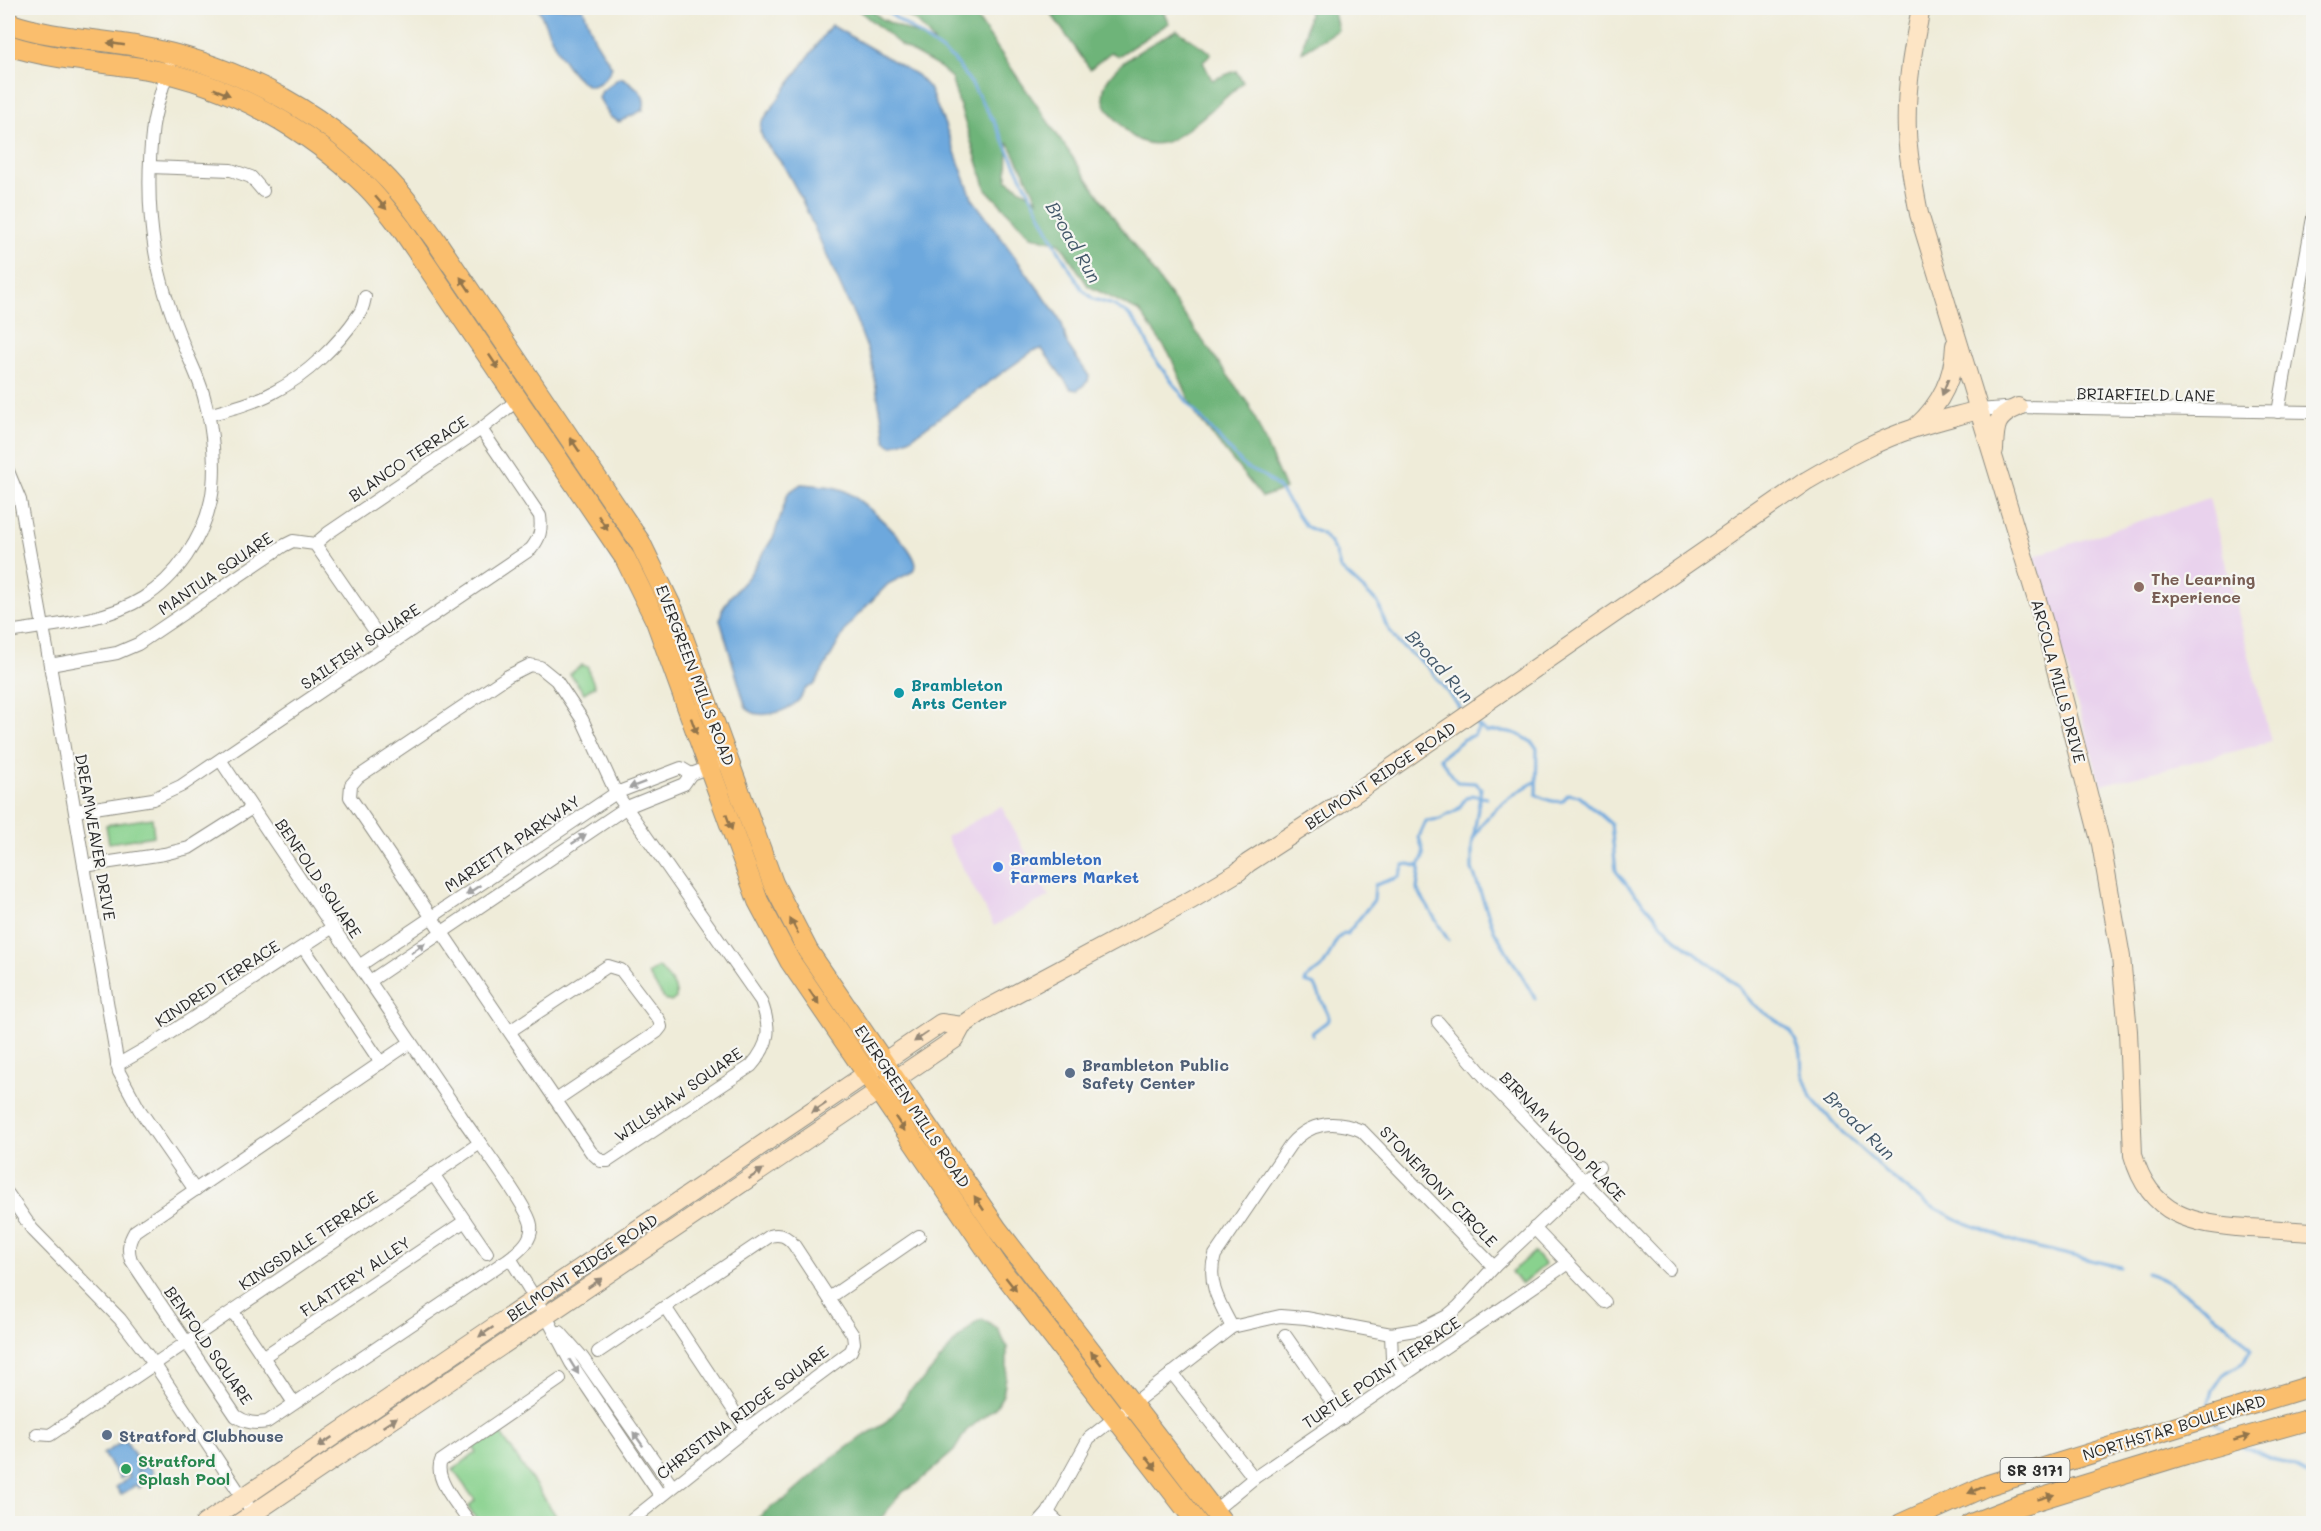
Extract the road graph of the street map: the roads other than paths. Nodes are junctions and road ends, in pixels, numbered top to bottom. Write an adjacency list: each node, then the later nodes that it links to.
1 (1922, 8): 9 (street, ARCOLA MILLS DRIVE)
2 (8, 23): 4 (main road, EVERGREEN MILLS ROAD, one-way to 2)
3 (8, 45): 4 (main road, EVERGREEN MILLS ROAD)
4 (170, 64): 5 (street); 10 (main road, EVERGREEN MILLS ROAD, one-way to 10); 25 (main road, EVERGREEN MILLS ROAD, one-way to 4)
5 (150, 167): 6 (street); 15 (street)
6 (263, 191)
7 (2313, 212): 13 (street)
8 (365, 297): 15 (street)
9 (1955, 337): 12 (street, ARCOLA MILLS DRIVE); 16 (street, one-way to 16)
10 (519, 399): 17 (street, BLANCO TERRACE); 27 (main road, EVERGREEN MILLS ROAD, one-way to 27)
11 (2018, 407): 12 (street, BRIARFIELD LANE); 13 (street, BRIARFIELD LANE); 18 (street)
12 (1978, 410): 16 (street, BELMONT RIDGE ROAD); 18 (street, ARCOLA MILLS DRIVE)
13 (2278, 412): 14 (street, BRIARFIELD LANE)
14 (2313, 412)
15 (208, 415): 21 (street)
16 (1915, 428): 40 (street, BELMONT RIDGE ROAD)
17 (481, 429): 20 (street, BLANCO TERRACE); 23 (street, SAILFISH SQUARE)
18 (1994, 461): 58 (street, ARCOLA MILLS DRIVE)
19 (8, 471): 21 (street, DREAMWEAVER DRIVE)
20 (315, 544): 23 (street); 24 (street, MANTUA SQUARE)
21 (43, 626): 22 (street); 24 (street, DREAMWEAVER DRIVE)
22 (8, 632)
23 (386, 647): 26 (street, SAILFISH SQUARE)
24 (50, 665): 31 (street, DREAMWEAVER DRIVE)
25 (728, 760): 27 (street, MARIETTA PARKWAY); 44 (main road, EVERGREEN MILLS ROAD, one-way to 25)
26 (221, 761): 30 (street, BENFOLD SQUARE); 31 (street, SAILFISH SQUARE)
27 (700, 771): 28 (street, MARIETTA PARKWAY, one-way to 28); 29 (street, MARIETTA PARKWAY); 46 (main road, EVERGREEN MILLS ROAD, one-way to 46)
28 (616, 793): 29 (street, WILLSHAW SQUARE); 33 (street, MARIETTA PARKWAY, one-way to 33); 33 (street, WILLSHAW SQUARE)
29 (627, 807): 35 (street, MARIETTA PARKWAY, one-way to 29); 49 (street, WILLSHAW SQUARE)
30 (252, 808): 32 (street); 34 (street, BENFOLD SQUARE)
31 (75, 811): 32 (street, DREAMWEAVER DRIVE)
32 (84, 866): 45 (street, DREAMWEAVER DRIVE)
33 (432, 917): 35 (street, WILLSHAW SQUARE); 37 (street, MARIETTA PARKWAY)
34 (333, 927): 36 (street, KINDRED TERRACE); 37 (street, BENFOLD SQUARE)
35 (441, 931): 38 (street, MARIETTA PARKWAY, one-way to 35); 41 (street, WILLSHAW SQUARE)
36 (303, 947): 43 (street); 45 (street, KINDRED TERRACE)
37 (360, 966): 38 (street, BENFOLD SQUARE)
38 (370, 981): 42 (street, BENFOLD SQUARE)
39 (1438, 1022): 53 (street, BIRNAM WOOD PLACE)
40 (962, 1026): 44 (street, BELMONT RIDGE ROAD, one-way to 44); 47 (street, BELMONT RIDGE ROAD)
41 (510, 1031): 49 (street, WILLSHAW SQUARE); 49 (street)
42 (411, 1042): 43 (street, BENFOLD SQUARE); 50 (street, BENFOLD SQUARE)
43 (381, 1063): 54 (street, BENFOLD SQUARE)
44 (884, 1063): 46 (street, BELMONT RIDGE ROAD); 47 (main road, EVERGREEN MILLS ROAD)
45 (117, 1065): 54 (street, DREAMWEAVER DRIVE)
46 (867, 1075): 48 (main road, EVERGREEN MILLS ROAD); 66 (street, BELMONT RIDGE ROAD, one-way to 66)
47 (895, 1080): 48 (street, BELMONT RIDGE ROAD); 83 (main road, EVERGREEN MILLS ROAD, one-way to 47)
48 (878, 1092): 70 (street, BELMONT RIDGE ROAD, one-way to 48); 84 (main road, EVERGREEN MILLS ROAD, one-way to 84)
49 (556, 1100)
50 (480, 1143): 52 (street, KINGSDALE TERRACE); 61 (street, BENFOLD SQUARE)
51 (1599, 1167): 53 (street)
52 (433, 1174): 56 (street); 69 (street, KINGSDALE TERRACE)
53 (1583, 1181): 57 (street); 64 (street, BIRNAM WOOD PLACE)
54 (195, 1190): 74 (street, BENFOLD SQUARE)
55 (8, 1194): 77 (street)
56 (465, 1221): 60 (street); 76 (street, FLATTERY ALLEY)
57 (1534, 1228): 62 (street); 63 (street)
58 (2313, 1232)
59 (919, 1236): 65 (street)
60 (487, 1253)
61 (510, 1258): 66 (street); 82 (street, BENFOLD SQUARE)
62 (1569, 1263): 67 (street); 79 (street, TURTLE POINT TERRACE)
63 (1494, 1267): 71 (street, STONEMONT CIRCLE); 72 (street)
64 (1669, 1269)
65 (829, 1298): 68 (street, CHRISTINA RIDGE SQUARE); 87 (street, CHRISTINA RIDGE SQUARE)
66 (534, 1299): 70 (street); 92 (street, BELMONT RIDGE ROAD, one-way to 92)
67 (1605, 1302)
68 (665, 1307): 75 (street, CHRISTINA RIDGE SQUARE); 87 (street)
69 (233, 1312): 74 (street, KINGSDALE TERRACE); 76 (street)
70 (546, 1316): 90 (street, one-way to 70); 91 (street, one-way to 91); 95 (street, BELMONT RIDGE ROAD, one-way to 70)
71 (1232, 1327): 72 (street); 78 (street)
72 (1391, 1334): 79 (street)
73 (1285, 1335): 85 (street)
74 (186, 1343): 77 (street, KINGSDALE TERRACE); 82 (street, BENFOLD SQUARE)
75 (598, 1352)
76 (263, 1357): 82 (street)
77 (155, 1365): 88 (street, KINGSDALE TERRACE); 92 (street)
78 (1172, 1373): 83 (street); 89 (street)
79 (1404, 1376): 85 (street, TURTLE POINT TERRACE)
80 (560, 1379): 98 (street)
81 (2313, 1385): 103 (main road, NORTHSTAR BOULEVARD / SR 3171, one-way to 103)
82 (294, 1403)
83 (1132, 1404): 84 (street); 94 (main road, EVERGREEN MILLS ROAD)
84 (1116, 1417): 93 (street); 102 (main road, EVERGREEN MILLS ROAD, one-way to 102)
85 (1342, 1418): 89 (street, TURTLE POINT TERRACE)
86 (2313, 1418): 104 (main road, NORTHSTAR BOULEVARD / SR 3171, one-way to 86)
87 (746, 1429): 90 (street, CHRISTINA RIDGE SQUARE)
88 (37, 1434)
89 (1254, 1478): 94 (street, TURTLE POINT TERRACE)
90 (672, 1486): 91 (street, CHRISTINA RIDGE SQUARE)
91 (660, 1495): 99 (street, CHRISTINA RIDGE SQUARE)
92 (244, 1497): 95 (street); 96 (street, BELMONT RIDGE ROAD)
93 (1048, 1513): 100 (street); 101 (street)
94 (1219, 1517)
95 (257, 1518): 97 (street, BELMONT RIDGE ROAD)
96 (204, 1524)
97 (238, 1524)
98 (471, 1524)
99 (627, 1524)
100 (1038, 1524)
101 (1060, 1524)
102 (1198, 1524)
103 (1901, 1524)
104 (1971, 1524)

